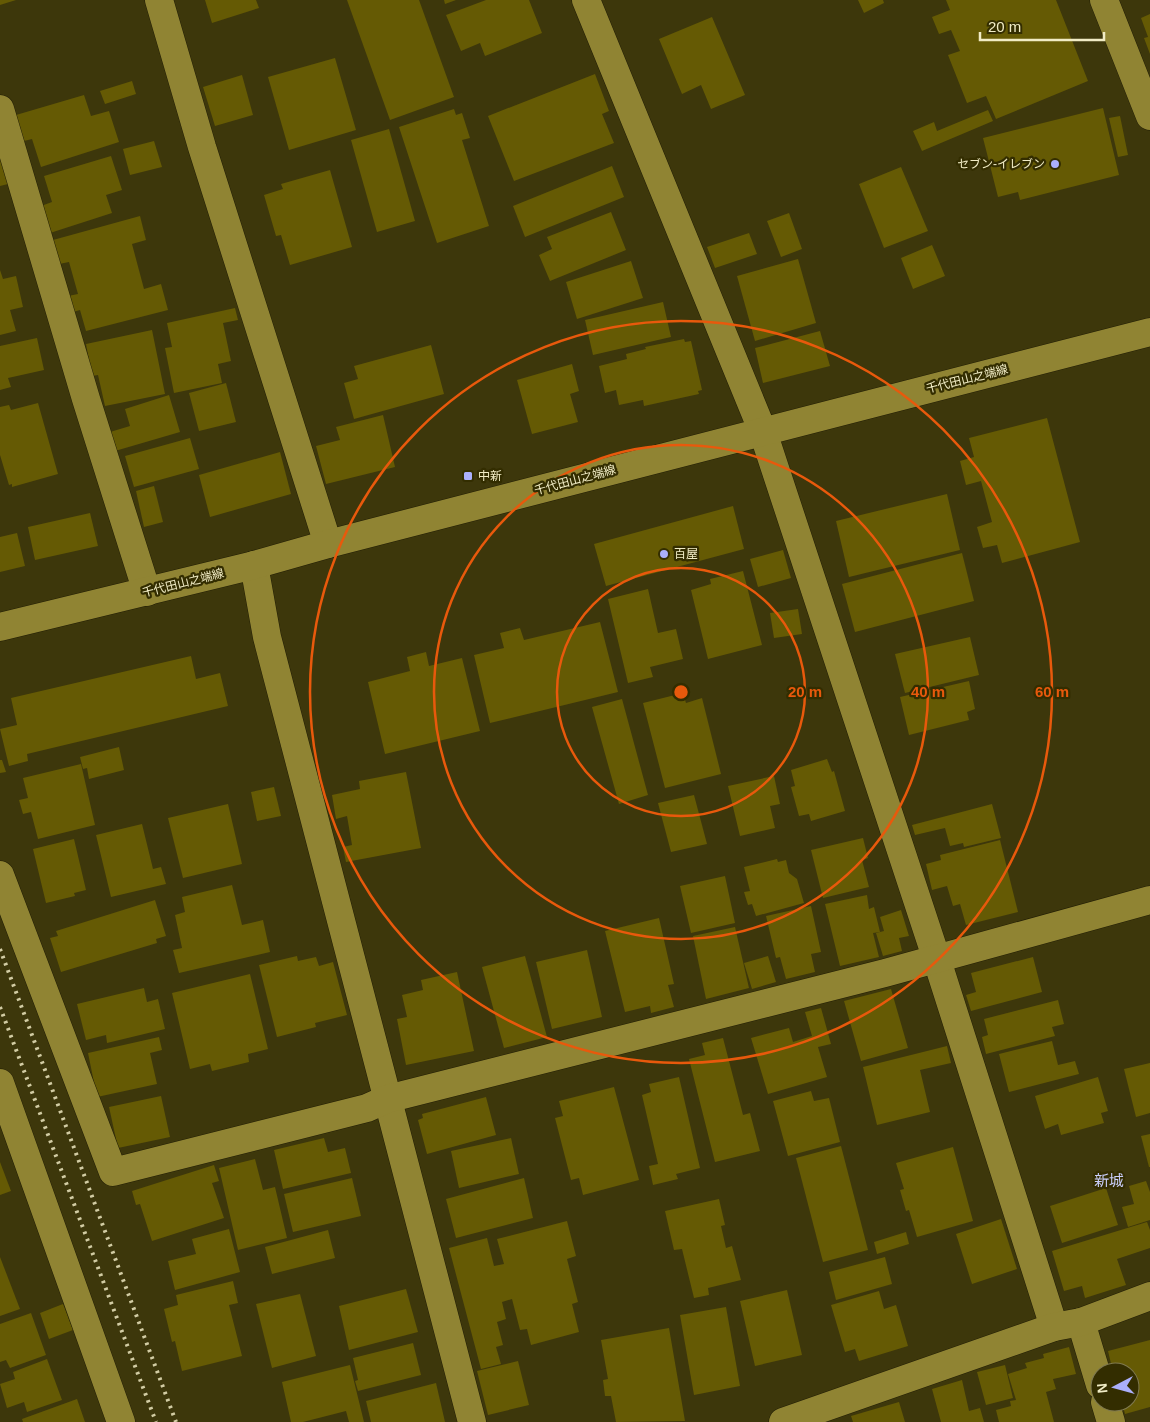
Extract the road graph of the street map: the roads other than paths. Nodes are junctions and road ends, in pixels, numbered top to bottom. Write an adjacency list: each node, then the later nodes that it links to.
1 (158, 0): 8 (street)
2 (586, 0): 7 (street)
3 (1104, 0): 5 (street)
4 (0, 109): 10 (street)
5 (1150, 116)
6 (1150, 332): 7 (street, 千代田山之端線)
7 (763, 432): 8 (street, 千代田山之端線); 14 (street)
8 (328, 544): 9 (street, 千代田山之端線)
9 (254, 566): 10 (street, 千代田山之端線); 16 (street)
10 (147, 592): 11 (street, 千代田山之端線)
11 (0, 627)
12 (0, 875): 16 (street)
13 (1150, 900): 14 (street)
14 (936, 957): 16 (street); 19 (street)
15 (0, 1083): 21 (street)
16 (387, 1099): 22 (street)
17 (1150, 1296): 18 (street)
18 (1081, 1322): 19 (street); 20 (street)
19 (1054, 1327): 23 (street)
20 (1093, 1362)
21 (120, 1422)
22 (472, 1422)
23 (783, 1422)

